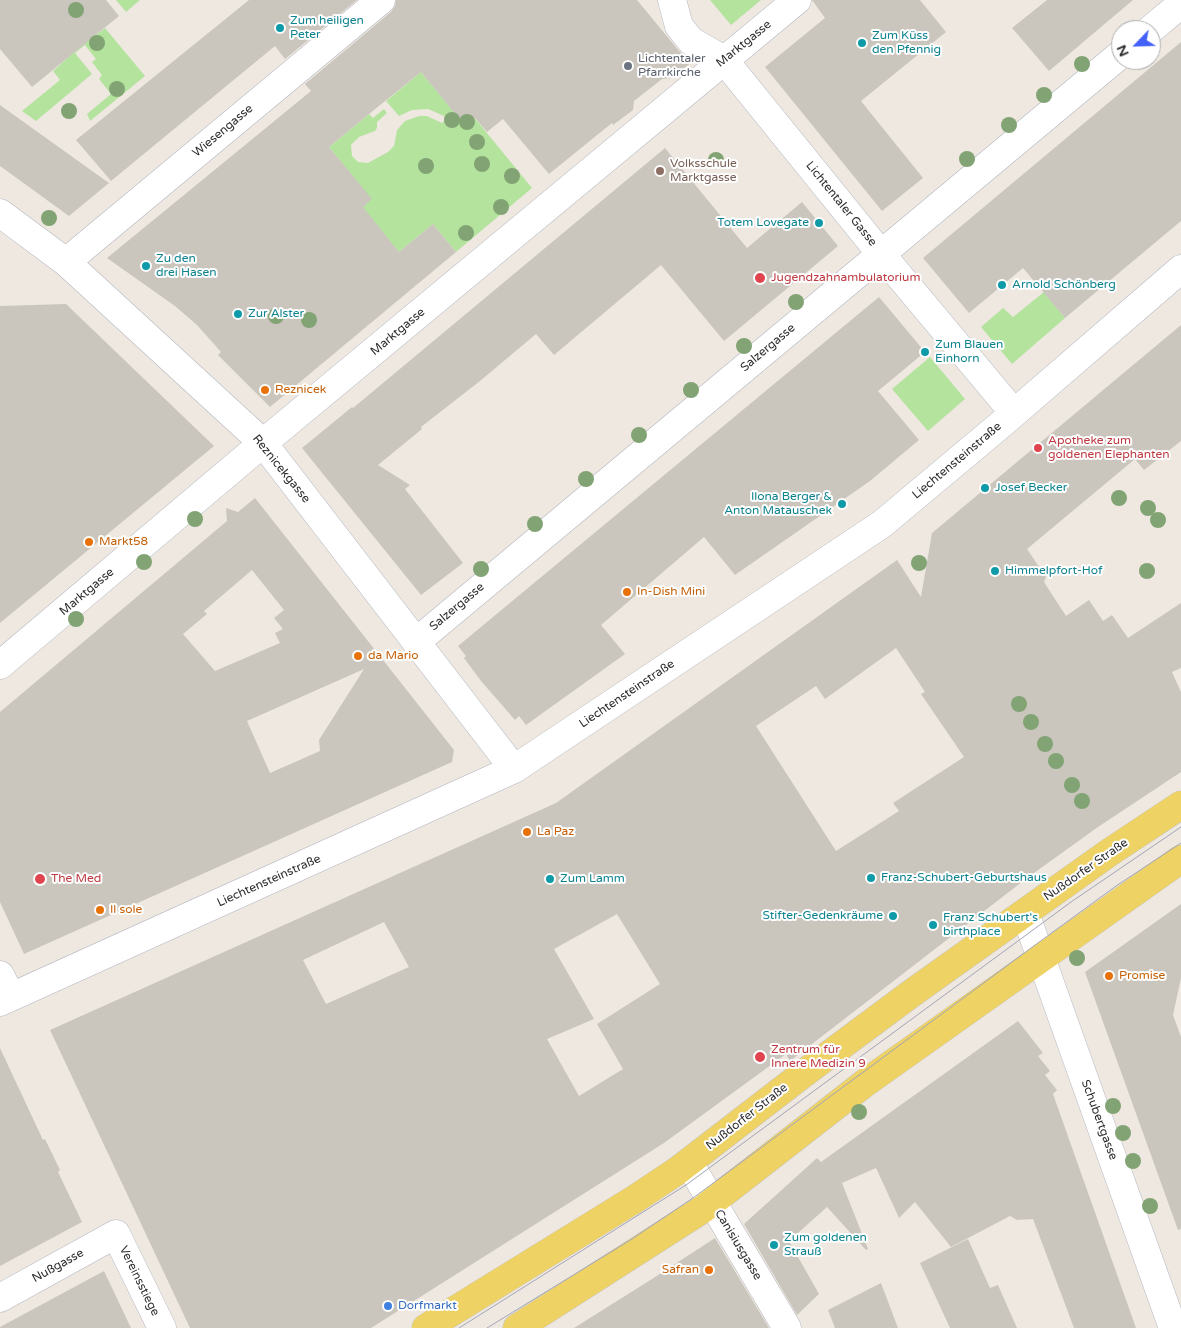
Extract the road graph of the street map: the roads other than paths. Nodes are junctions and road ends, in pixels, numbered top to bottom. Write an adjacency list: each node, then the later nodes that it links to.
1 (381, 0): 10 (street, Wiesengasse)
2 (672, 0): 6 (street, Lichtentaler Gasse)
3 (797, 0): 6 (street, Marktgasse)
4 (1181, 4): 5 (street)
5 (1161, 21)
6 (724, 60): 9 (street, Lichtentaler Gasse); 13 (street, Marktgasse)
7 (1111, 62): 9 (street, Salzergasse)
8 (0, 213): 10 (street, Reznicekgasse)
9 (881, 254): 12 (street, Lichtentaler Gasse); 14 (street, Salzergasse)
10 (66, 262): 13 (street, Reznicekgasse)
11 (1181, 269): 12 (street, Liechtensteinstraße)
12 (1014, 412): 16 (street, Liechtensteinstraße)
13 (263, 443): 14 (street, Reznicekgasse); 15 (street, Marktgasse)
14 (416, 642): 16 (street, Reznicekgasse)
15 (0, 665)
16 (514, 769): 21 (street, Liechtensteinstraße)
17 (1181, 805): 19 (main road, Nußdorfer Straße)
18 (1181, 859): 20 (main road)
19 (1026, 913): 20 (street, Schubertgasse); 22 (main road, Nußdorfer Straße)
20 (1041, 958): 23 (main road); 30 (street, Schubertgasse)
21 (4, 991)
22 (689, 1163): 23 (street, Canisiusgasse); 27 (main road, Nußdorfer Straße)
23 (712, 1202): 28 (main road); 29 (street, Canisiusgasse)
24 (116, 1234): 25 (street, Nußgasse); 26 (street, Vereinsstiege)
25 (0, 1298)
26 (162, 1328)
27 (426, 1328)
28 (517, 1328)
29 (787, 1328)
30 (1173, 1328)

